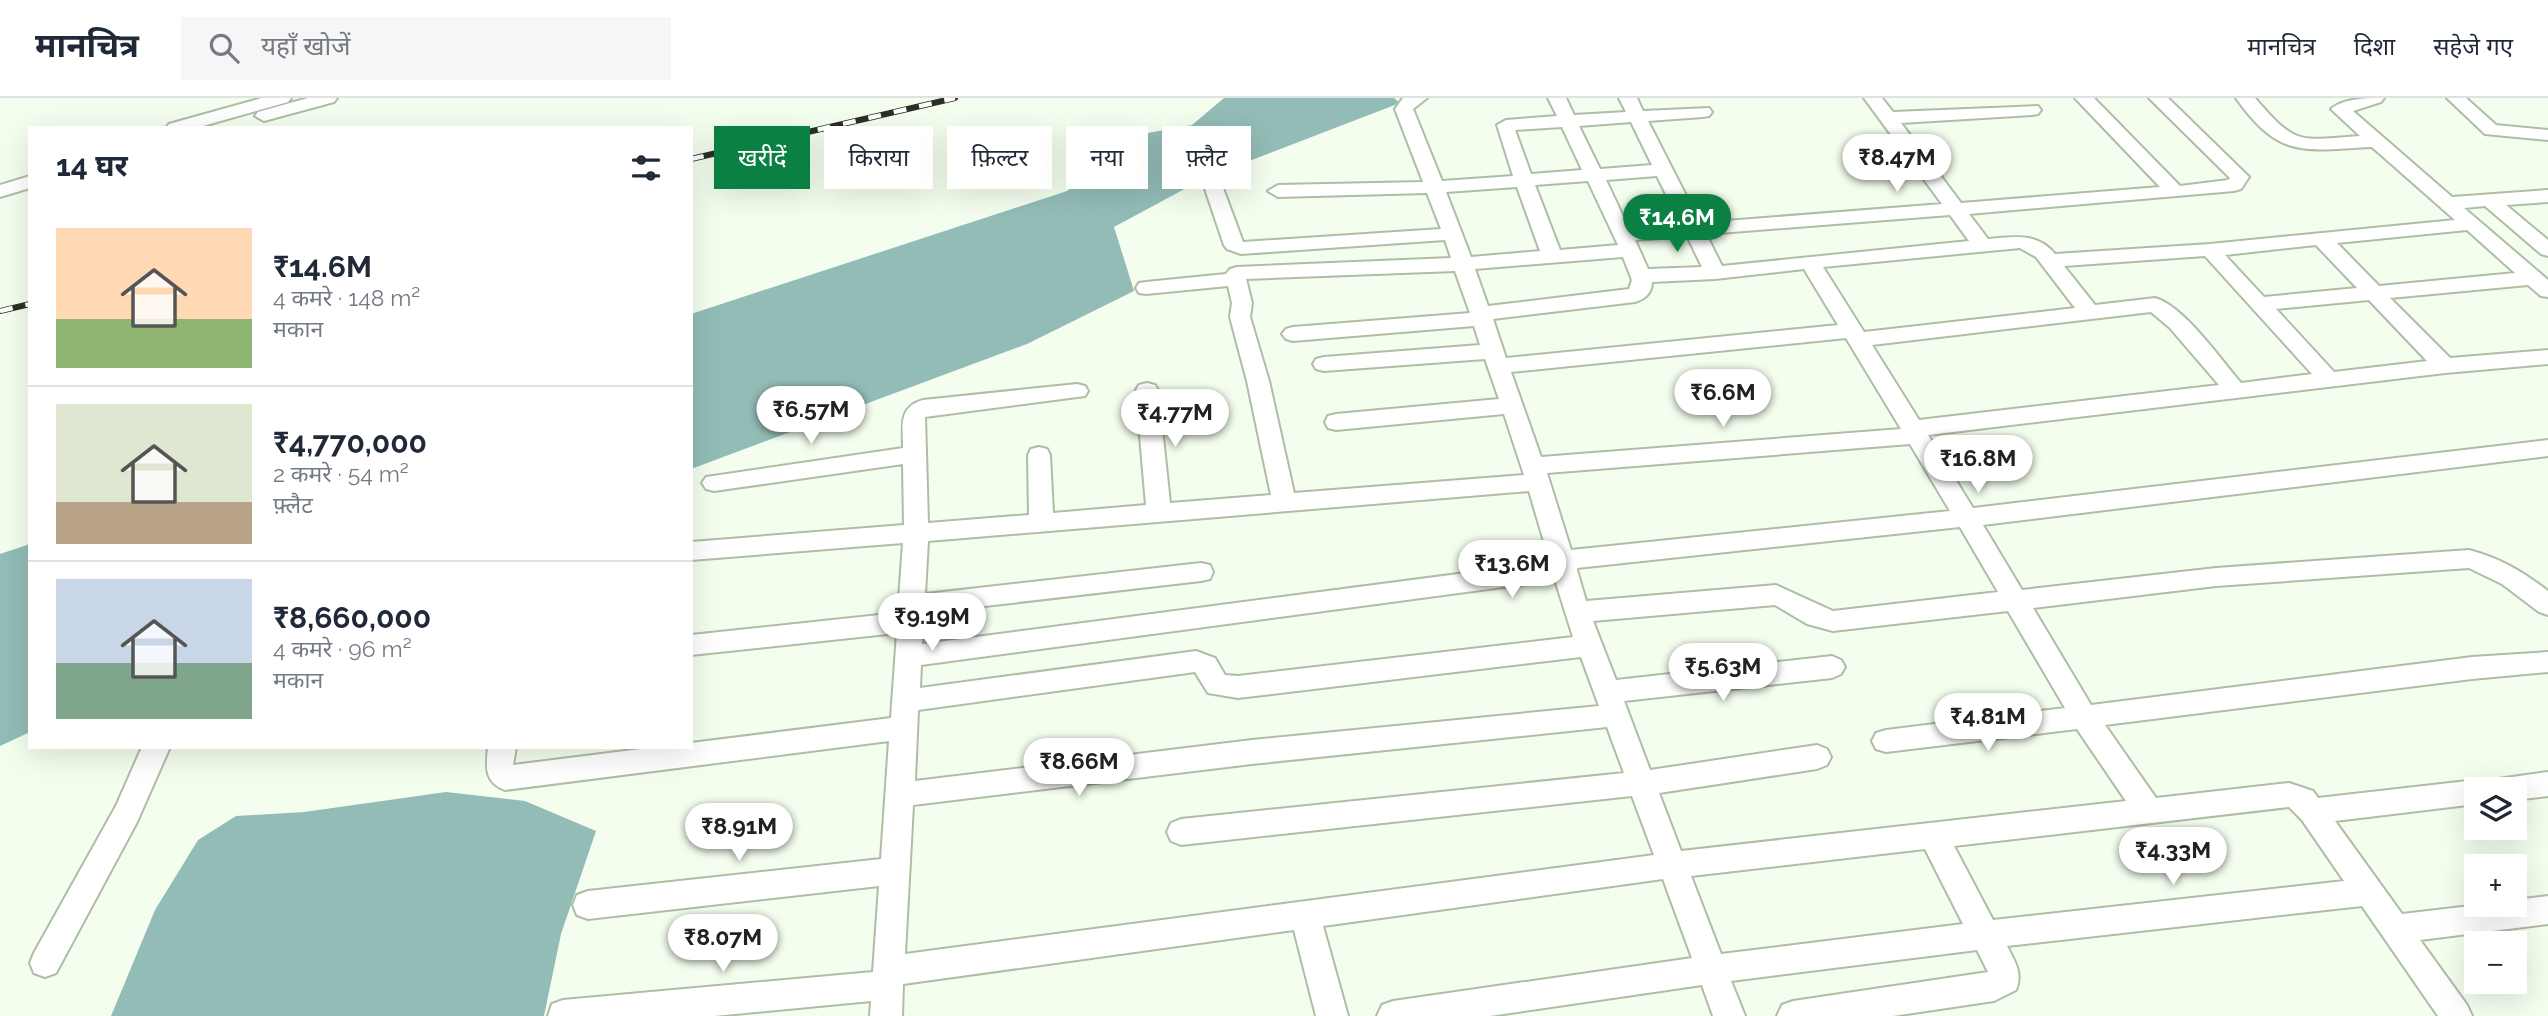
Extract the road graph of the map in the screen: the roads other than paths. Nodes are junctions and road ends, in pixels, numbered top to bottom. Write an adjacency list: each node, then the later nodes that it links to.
1 (282, 98): 18 (street)
2 (328, 98): 19 (street)
3 (1418, 98): 28 (street)
4 (1557, 98): 17 (street)
5 (1873, 98): 16 (street)
6 (2084, 98): 32 (street)
7 (2158, 98): 32 (street)
8 (2245, 98): 21 (street)
9 (2375, 98): 12 (street)
10 (2485, 98): 11 (street)
11 (2460, 102): 20 (street)
12 (2333, 104): 21 (street)
13 (1633, 107): 15 (street); 17 (street); 23 (street)
14 (2032, 110): 16 (street)
15 (1703, 112)
16 (1886, 118): 36 (street)
17 (1567, 120): 24 (street); 26 (street)
18 (182, 126)
19 (229, 126)
20 (2548, 135)
21 (2375, 141): 35 (street)
22 (28, 169): 25 (street)
23 (1664, 170): 24 (street); 38 (street)
24 (1594, 175): 26 (street); 41 (street)
25 (0, 176)
26 (1524, 180): 28 (street); 45 (street)
27 (28, 183): 30 (street)
28 (1436, 187): 31 (street); 39 (street)
29 (1214, 189): 39 (street)
30 (0, 191)
31 (1278, 191)
32 (2175, 192): 36 (street)
33 (2548, 196): 34 (street)
34 (2489, 200): 35 (street); 44 (street)
35 (2447, 203): 37 (street)
36 (1956, 210): 38 (street); 42 (street)
37 (2471, 224): 40 (street); 52 (street)
38 (1693, 229): 41 (street); 49 (street)
39 (1453, 234): 48 (street)
40 (2322, 240): 43 (street); 54 (street)
41 (1627, 243): 45 (street); 50 (street)
42 (1984, 247): 46 (street); 47 (street)
43 (2210, 250): 46 (street); 55 (street)
44 (2548, 250)
45 (1552, 256): 48 (street)
46 (2049, 261): 56 (street)
47 (1810, 262): 49 (street); 59 (street)
48 (1463, 264): 51 (street); 57 (street)
49 (1715, 273): 50 (street)
50 (1641, 276): 57 (street)
51 (1236, 279): 53 (street); 76 (street)
52 (2540, 285): 54 (street)
53 (1146, 288)
54 (2374, 293): 55 (street); 63 (street)
55 (2259, 304): 64 (street)
56 (2091, 314): 59 (street); 67 (street)
57 (1481, 316): 58 (street); 61 (street)
58 (1293, 334)
59 (1856, 335): 61 (street); 70 (street)
60 (2548, 357): 63 (street)
61 (1495, 358): 62 (street); 68 (street)
62 (1324, 364)
63 (2445, 366): 64 (street)
64 (2329, 380): 67 (street)
65 (1147, 390): 77 (street)
66 (1077, 391): 72 (street)
67 (2236, 391): 70 (street)
68 (1511, 406): 69 (street); 74 (street)
69 (1336, 422)
70 (1914, 433): 74 (street); 78 (street)
71 (2548, 448): 78 (street)
72 (915, 454): 75 (street); 80 (street)
73 (1039, 455): 79 (street)
74 (1535, 474): 76 (street); 82 (street)
75 (714, 483)
76 (1284, 503): 77 (street)
77 (1159, 513): 79 (street)
78 (1967, 518): 82 (street); 84 (street)
79 (1041, 522): 80 (street)
80 (916, 533): 81 (street); 87 (street)
81 (693, 551)
82 (1563, 564): 86 (street); 90 (street)
83 (1201, 572): 87 (street)
84 (2015, 601): 85 (street); 86 (street); 95 (street)
85 (2548, 605)
86 (1577, 612): 89 (street)
87 (911, 614): 88 (street); 90 (street)
88 (693, 645)
89 (1591, 645): 93 (street); 94 (street)
90 (908, 656): 93 (street)
91 (2548, 662): 95 (street)
92 (1832, 667): 94 (street)
93 (905, 701): 96 (street)
94 (1613, 703): 101 (street); 105 (street)
95 (2084, 717): 97 (street); 106 (street)
96 (904, 728): 99 (street); 105 (street)
97 (1886, 741)
98 (155, 749): 118 (street)
99 (502, 749)
100 (1817, 757): 101 (street)
101 (1643, 783): 108 (street); 110 (street)
102 (2548, 784): 103 (street)
103 (2527, 786)
104 (2464, 793): 107 (street)
105 (900, 795): 111 (street)
106 (2148, 810): 107 (street); 109 (street)
107 (2312, 811): 112 (street)
108 (1181, 832)
109 (1933, 835): 110 (street); 117 (street)
110 (1673, 865): 115 (street); 119 (street)
111 (895, 871): 113 (street); 120 (street)
112 (2369, 892): 116 (street); 117 (street)
113 (588, 905)
114 (2548, 910): 116 (street)
115 (1305, 914): 120 (street); 123 (street)
116 (2395, 929): 127 (street)
117 (1983, 933): 119 (street); 126 (street)
118 (44, 963)
119 (1712, 969): 124 (street); 125 (street)
120 (888, 978): 121 (street); 122 (street)
121 (563, 1015)
122 (886, 1016)
123 (1332, 1016)
124 (1393, 1016)
125 (1729, 1016)
126 (1793, 1016)
127 (2456, 1016)

